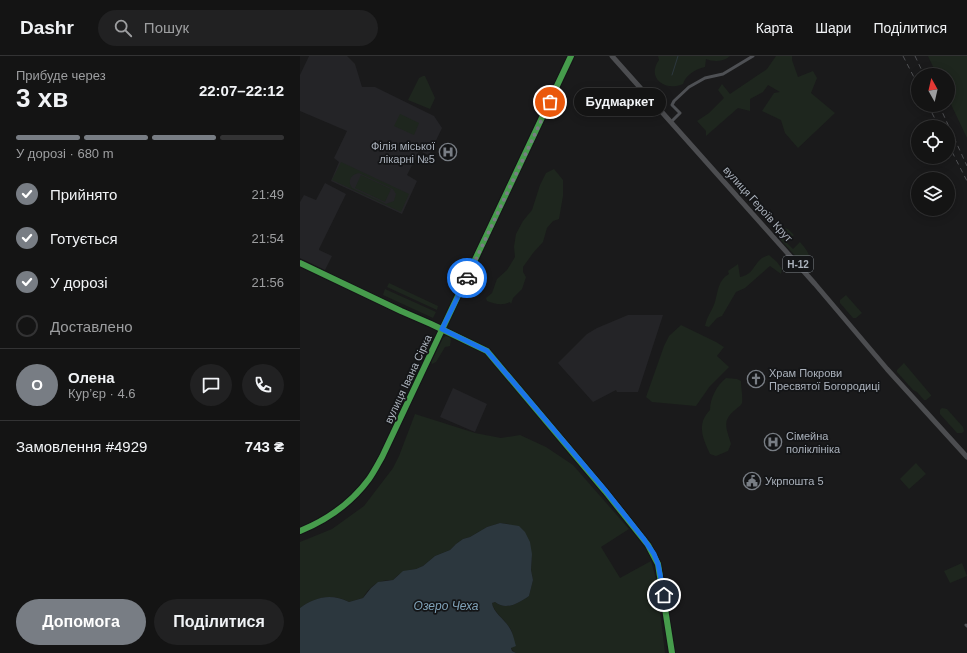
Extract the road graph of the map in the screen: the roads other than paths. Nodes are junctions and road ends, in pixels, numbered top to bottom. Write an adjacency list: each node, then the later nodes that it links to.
1 (571, 56): 6 (street, вулиця Івана Сірка)
2 (612, 56): 4 (main road, вулиця Героїв Крут / Н-12)
3 (753, 56): 4 (street)
4 (671, 122): 7 (main road, вулиця Героїв Крут / Н-12)
5 (300, 263): 6 (street)
6 (442, 329): 8 (street, вулиця Івана Сірка); 9 (street)
7 (967, 457)
8 (300, 531)
9 (672, 653)

